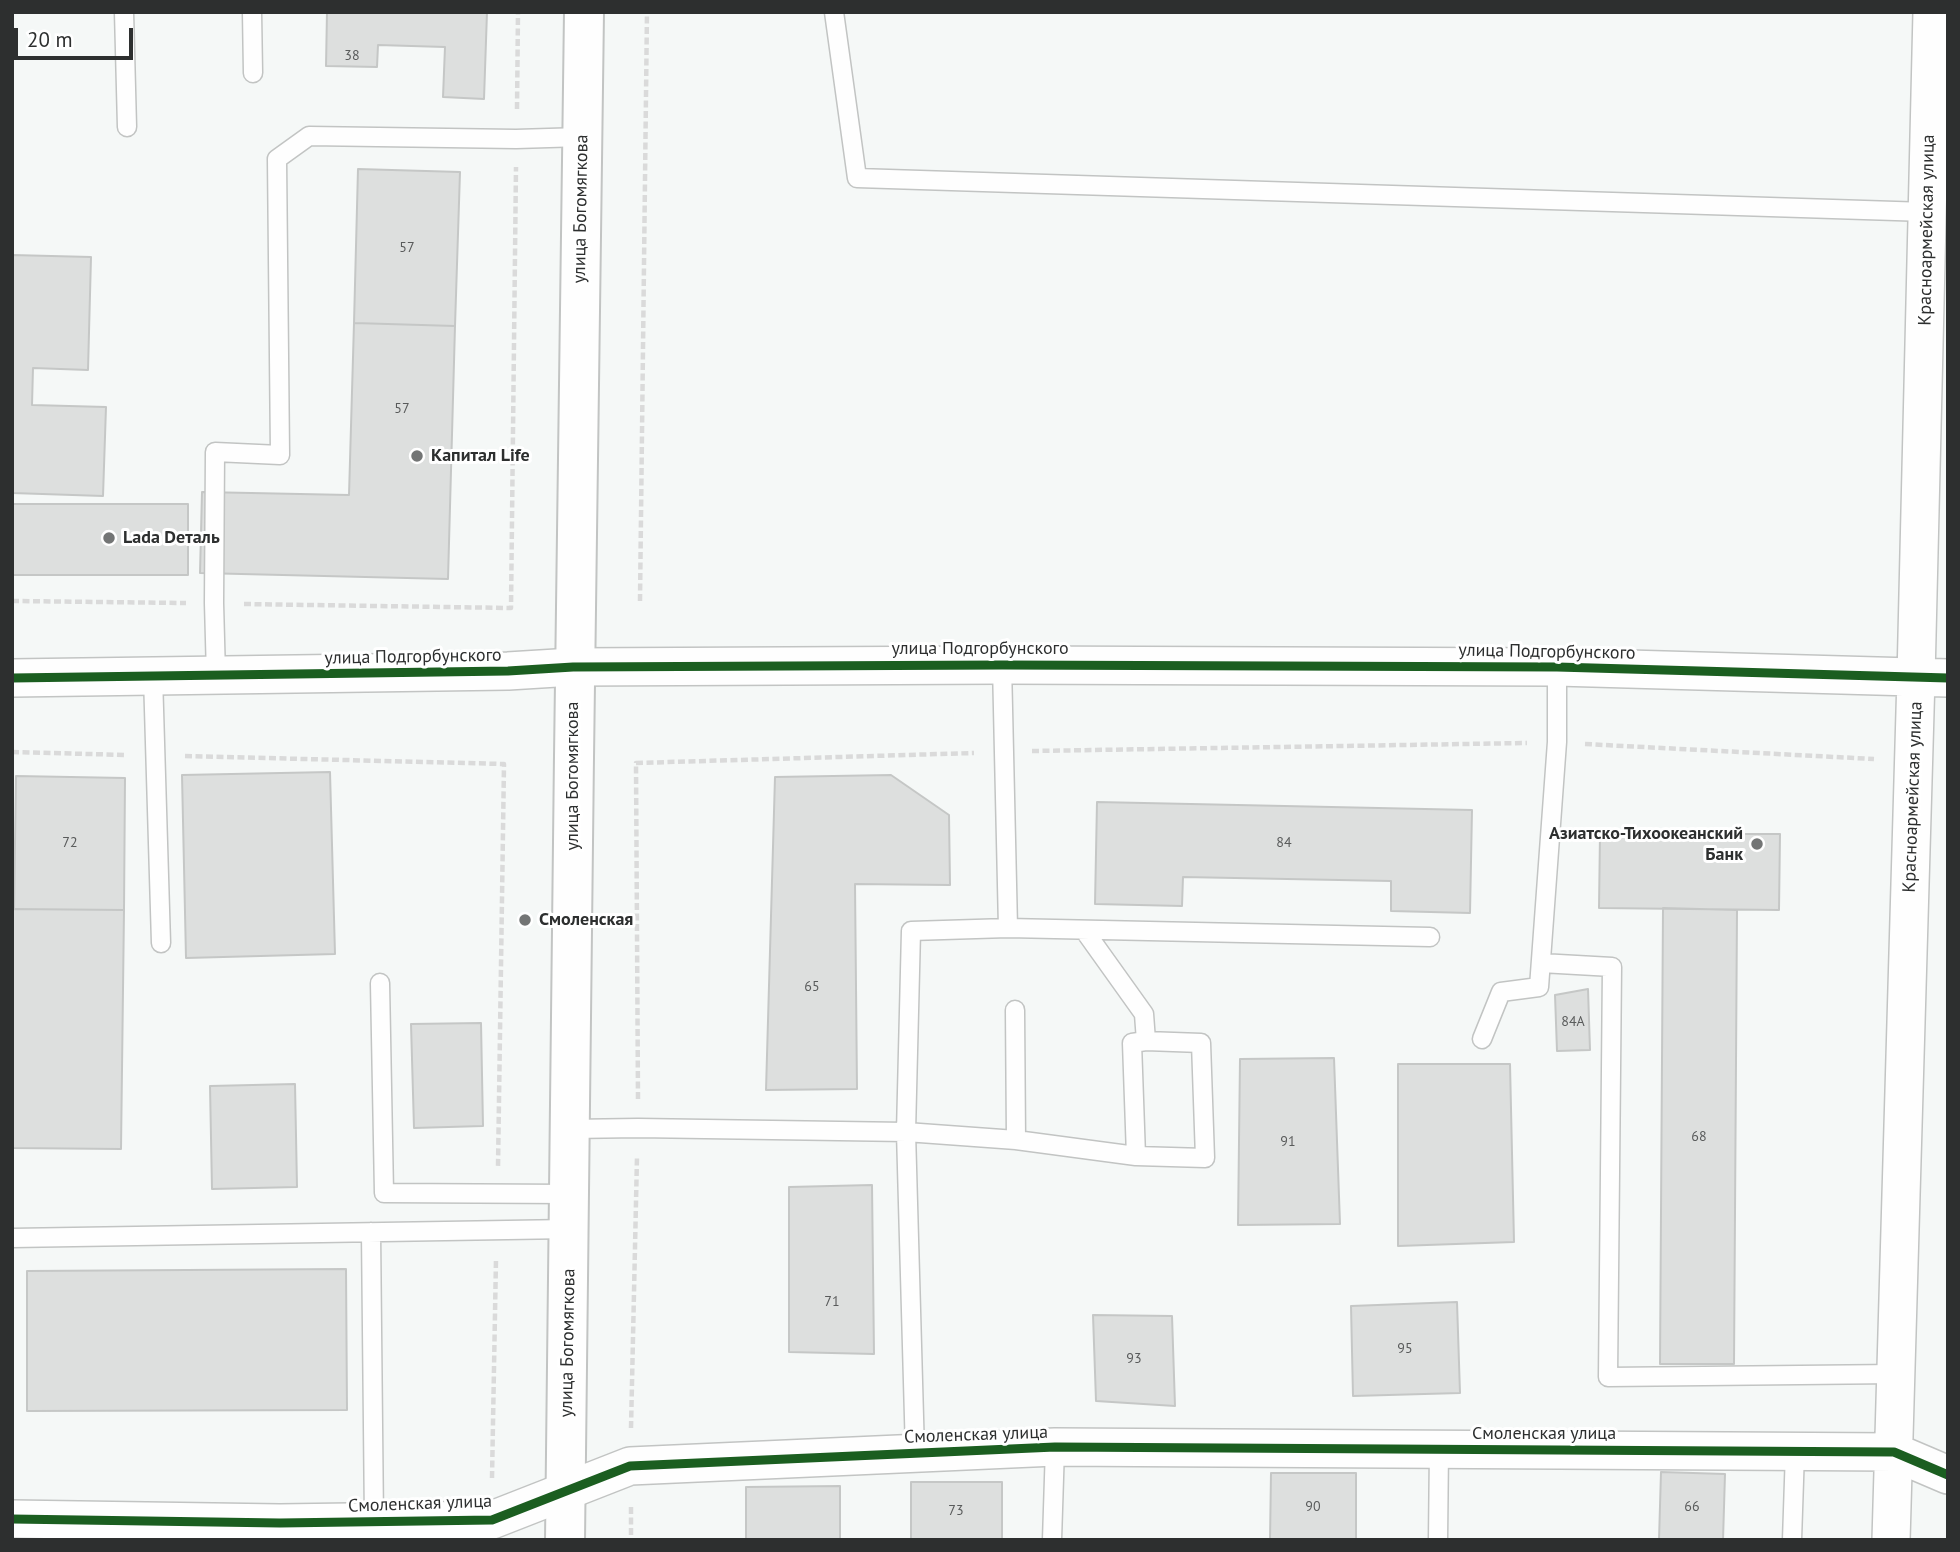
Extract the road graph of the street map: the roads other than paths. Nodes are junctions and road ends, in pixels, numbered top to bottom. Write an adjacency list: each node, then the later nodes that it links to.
1 (124, 12): 7 (lane)
2 (252, 12): 6 (lane)
3 (583, 12): 8 (main road, улица Богомягкова)
4 (834, 12): 9 (lane)
5 (1932, 12): 9 (street, Красноармейская улица)
6 (253, 73)
7 (127, 127)
8 (582, 137): 11 (main road, улица Богомягкова); 14 (lane)
9 (1927, 212): 16 (street, Красноармейская улица)
10 (1002, 664): 11 (street, улица Подгорбунского); 12 (street, улица Подгорбунского); 17 (lane)
11 (573, 667): 14 (street, улица Подгорбунского); 26 (main road, улица Богомягкова)
12 (1557, 667): 16 (street, улица Подгорбунского); 21 (lane)
13 (153, 676): 14 (street, улица Подгорбунского); 15 (street, улица Подгорбунского); 20 (lane)
14 (216, 676)
15 (12, 678)
16 (1932, 678): 33 (street, Красноармейская улица)
17 (1008, 928): 18 (lane); 27 (lane)
18 (1084, 930): 19 (lane); 25 (lane)
19 (1430, 937)
20 (161, 943)
21 (1541, 963): 24 (lane); 33 (lane)
22 (380, 983): 30 (lane)
23 (1015, 1010): 28 (lane)
24 (1482, 1039)
25 (1146, 1041): 29 (lane); 29 (lane)
26 (571, 1129): 27 (lane); 30 (main road, улица Богомягкова)
27 (906, 1132): 28 (lane); 38 (lane)
28 (1016, 1140): 29 (lane)
29 (1136, 1156)
30 (569, 1211): 31 (lane); 40 (main road, улица Богомягкова)
31 (371, 1232): 32 (lane); 42 (lane)
32 (12, 1238)
33 (1896, 1374): 37 (street, Красноармейская улица)
34 (1055, 1447): 35 (street, Смоленская улица); 38 (street, Смоленская улица); 45 (lane)
35 (1439, 1449): 36 (street, Смоленская улица); 46 (lane)
36 (1795, 1451): 37 (street, Смоленская улица); 47 (lane)
37 (1894, 1452): 39 (street, Смоленская улица); 48 (street, Красноармейская улица)
38 (915, 1453): 40 (street, Смоленская улица)
39 (1948, 1475)
40 (566, 1491): 42 (street, Смоленская улица); 44 (main road, улица Богомягкова)
41 (12, 1519): 43 (street, Смоленская улица)
42 (374, 1522): 43 (street, Смоленская улица)
43 (280, 1531)
44 (565, 1540)
45 (1052, 1540)
46 (1438, 1540)
47 (1792, 1540)
48 (1891, 1540)

